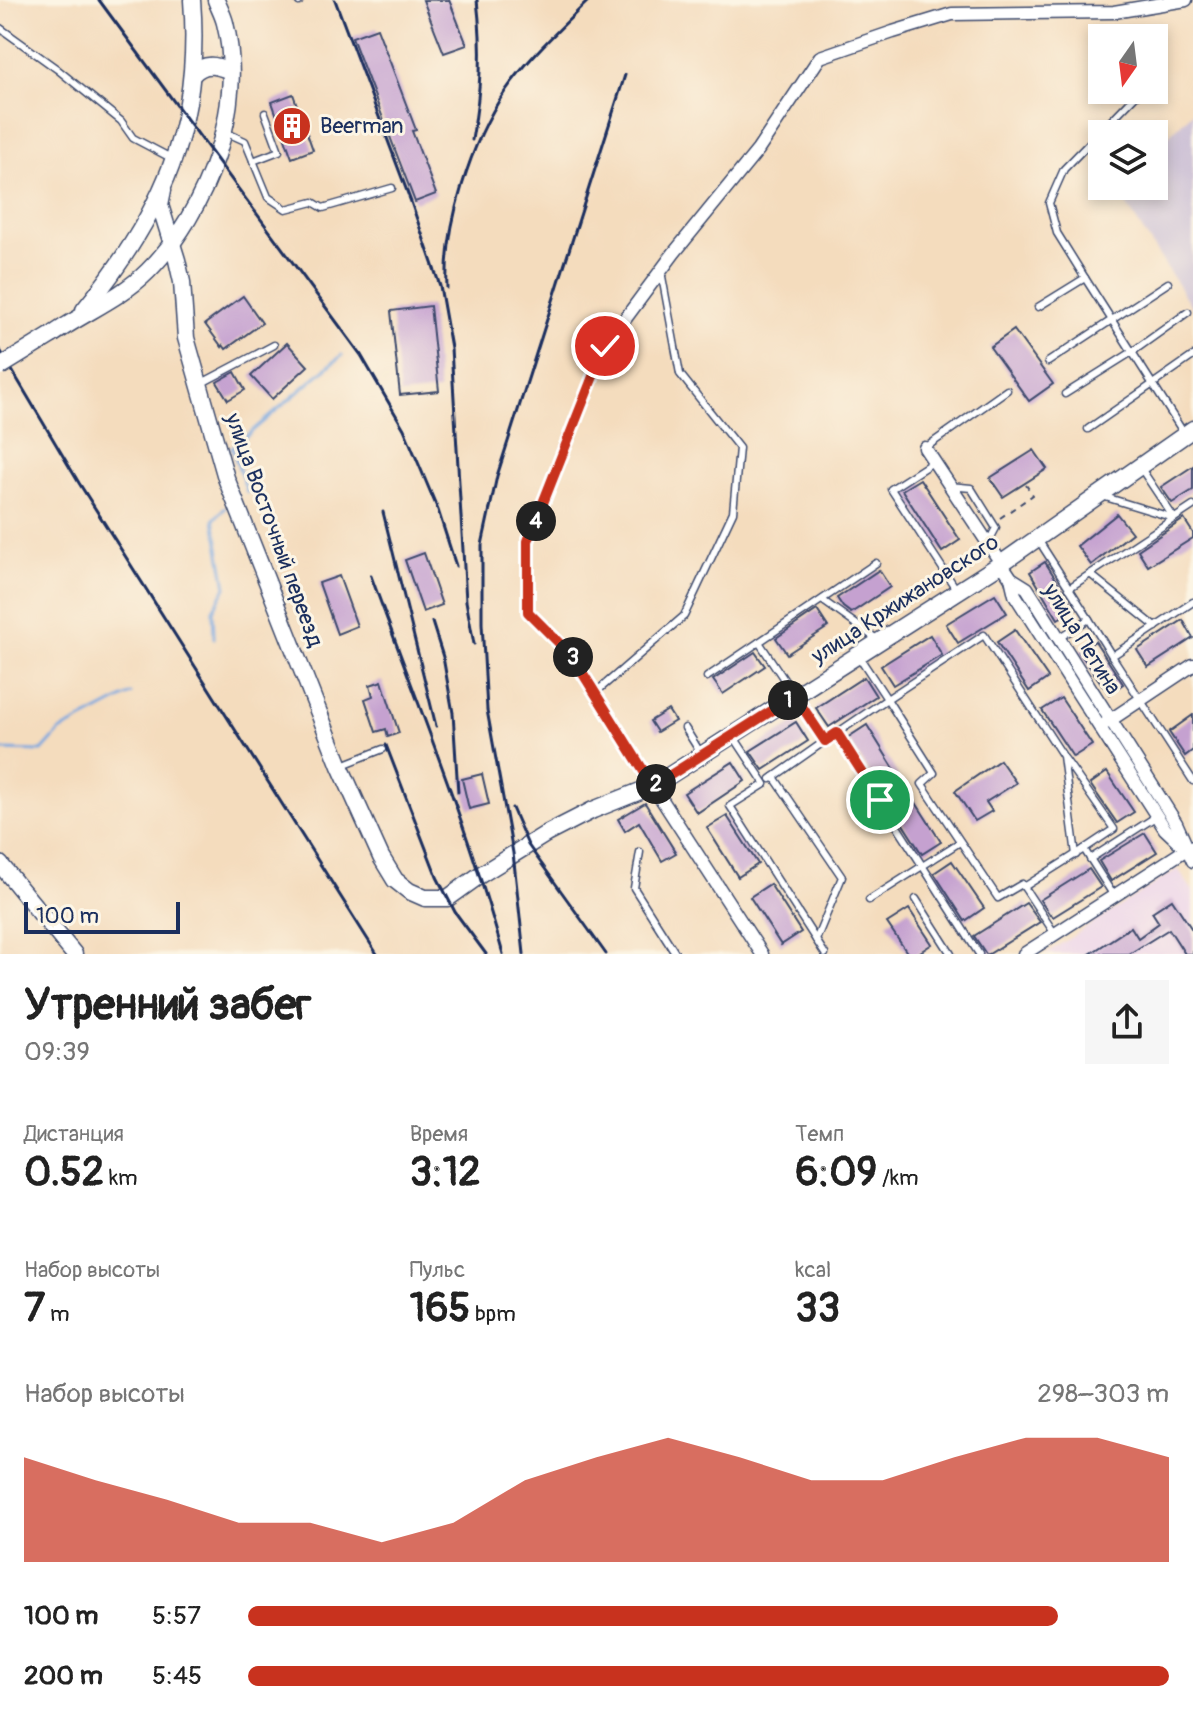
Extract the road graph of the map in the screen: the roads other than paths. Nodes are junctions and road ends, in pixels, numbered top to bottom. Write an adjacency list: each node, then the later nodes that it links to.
1 (192, 0): 5 (street)
2 (216, 0): 4 (street)
3 (1186, 0): 18 (street)
4 (225, 23): 5 (street); 7 (street)
5 (194, 25): 8 (street)
6 (0, 28): 12 (lane)
7 (230, 71): 8 (street); 11 (street)
8 (193, 74): 12 (street)
9 (1127, 104): 19 (lane)
10 (265, 113): 13 (lane)
11 (224, 132): 13 (lane); 16 (street)
12 (174, 160): 15 (street)
13 (253, 161): 14 (lane)
14 (392, 188)
15 (163, 190): 17 (street, улица Восточный переезд); 24 (street)
16 (197, 203): 17 (street); 20 (street)
17 (172, 244): 20 (street, улица Восточный переезд); 24 (street)
18 (661, 271): 27 (street); 64 (lane)
19 (1085, 278): 22 (lane); 25 (lane)
20 (182, 282): 32 (street, улица Восточный переезд)
21 (1168, 283): 25 (lane)
22 (1038, 307)
23 (1188, 312): 28 (lane)
24 (77, 318): 31 (street, bridge)
25 (1112, 320): 28 (lane); 30 (lane)
26 (274, 345): 32 (lane)
27 (605, 346): 64 (lane)
28 (1132, 352): 33 (lane); 35 (lane)
29 (1193, 356): 33 (lane)
30 (1048, 362)
31 (0, 367)
32 (200, 384): 76 (street, улица Восточный переезд)
33 (1153, 384): 36 (lane); 37 (lane)
34 (1007, 390): 38 (lane)
35 (1065, 394)
36 (1088, 429)
37 (1189, 432): 40 (street, улица Кржижановского)
38 (925, 448): 39 (street, улица Петина)
39 (934, 461): 41 (street, улица Петина); 52 (lane)
40 (1140, 466): 42 (street, улица Кржижановского); 44 (lane)
41 (950, 486): 46 (street, улица Петина); 46 (lane)
42 (1099, 495): 44 (lane); 45 (street, улица Кржижановского)
43 (1193, 506): 44 (lane)
44 (1174, 518): 49 (lane)
45 (1037, 539): 48 (street, улица Кржижановского); 51 (lane)
46 (988, 543): 48 (street, улица Петина)
47 (876, 563): 53 (lane)
48 (1002, 563): 50 (street, улица Петина); 52 (street, улица Кржижановского)
49 (1090, 574): 51 (lane); 56 (lane)
50 (1011, 578): 57 (street, улица Петина); 68 (street)
51 (1069, 588): 55 (lane)
52 (958, 592): 59 (street, улица Кржижановского)
53 (821, 600): 58 (lane); 59 (lane)
54 (1193, 602): 56 (lane)
55 (1089, 619): 57 (lane); 61 (lane)
56 (1156, 627): 61 (lane)
57 (1059, 638): 68 (street, улица Петина)
58 (759, 642): 63 (lane); 65 (lane)
59 (881, 642): 60 (street, улица Кржижановского)
60 (858, 655): 65 (street, улица Кржижановского); 66 (lane)
61 (1112, 656): 67 (lane)
62 (1193, 665): 67 (street)
63 (707, 677)
64 (595, 693): 80 (lane)
65 (795, 696): 71 (street, улица Кржижановского); 72 (lane)
66 (887, 699): 70 (lane); 75 (lane); 83 (lane)
67 (1141, 699): 68 (street); 78 (lane)
68 (1105, 724): 81 (street); 82 (street, улица Петина)
69 (685, 728): 74 (lane)
70 (837, 733): 72 (lane); 90 (lane)
71 (733, 735): 74 (street, улица Кржижановского); 79 (lane)
72 (825, 741): 77 (lane)
73 (383, 749): 76 (lane)
74 (702, 755): 80 (street, улица Кржижановского)
75 (1063, 756): 84 (lane); 87 (lane)
76 (340, 766): 93 (street, улица Восточный переезд)
77 (774, 777): 79 (lane); 97 (lane)
78 (1193, 781)
79 (765, 784): 97 (lane)
80 (653, 786): 93 (street, улица Кржижановского); 100 (street)
81 (1157, 816): 82 (street); 88 (lane)
82 (1171, 826): 86 (street)
83 (960, 842): 90 (lane); 91 (lane)
84 (1084, 849): 87 (lane); 88 (lane)
85 (640, 852): 99 (lane)
86 (1191, 852): 92 (street)
87 (1076, 855): 91 (lane)
88 (1090, 859): 92 (lane)
89 (0, 864): 98 (street)
90 (922, 866): 95 (lane); 103 (lane)
91 (1024, 887): 96 (lane)
92 (1114, 896): 96 (street)
93 (438, 899)
94 (916, 899): 102 (lane)
95 (869, 900)
96 (1055, 934): 104 (street)
97 (816, 940): 101 (lane)
98 (74, 954)
99 (676, 954)
100 (762, 954)
101 (825, 954)
102 (951, 954)
103 (979, 954)
104 (1024, 954)

